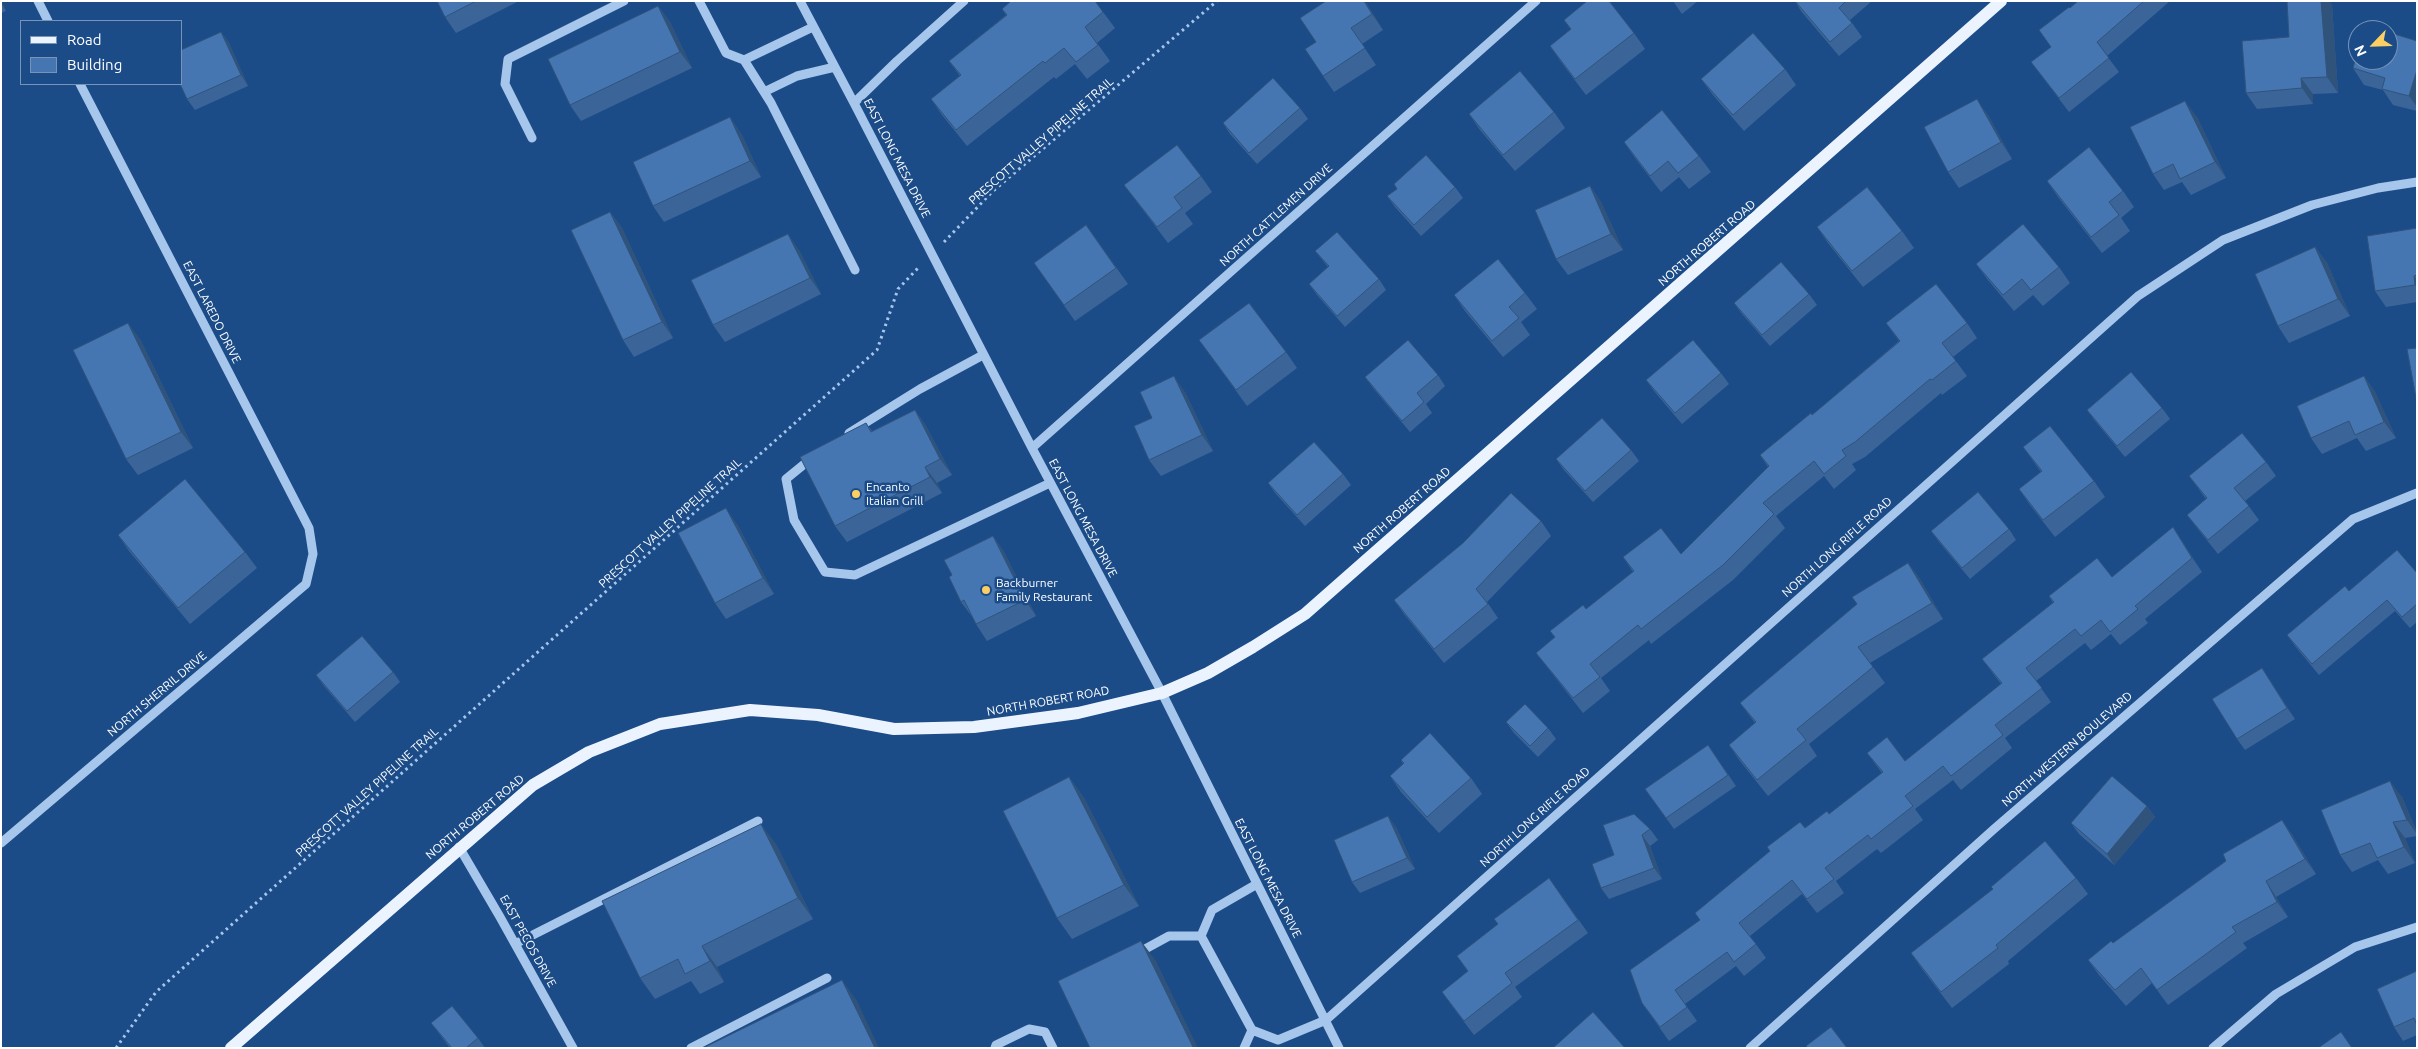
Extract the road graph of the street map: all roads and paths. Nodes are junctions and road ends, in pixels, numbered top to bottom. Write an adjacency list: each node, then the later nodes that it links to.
1 (38, 1): 9 (street)
2 (624, 1): 16 (street)
3 (699, 1): 11 (street)
4 (800, 1): 10 (street, EAST LONG MESA DRIVE)
5 (964, 1): 15 (street)
6 (1217, 1): 18 (path, PRESCOTT VALLEY PIPELINE TRAIL)
7 (1536, 1): 22 (street, NORTH CATTLEMEN DRIVE)
8 (2001, 1): 27 (main road, NORTH ROBERT ROAD)
9 (48, 20)
10 (813, 27): 11 (street); 12 (street, EAST LONG MESA DRIVE)
11 (744, 60): 14 (street)
12 (835, 67): 14 (street); 15 (street, EAST LONG MESA DRIVE)
13 (81, 85): 26 (street, EAST LAREDO DRIVE)
14 (764, 92): 19 (street)
15 (854, 103): 18 (street, EAST LONG MESA DRIVE)
16 (532, 138)
17 (2417, 182): 37 (street, NORTH LONG RIFLE ROAD)
18 (932, 254): 20 (street, EAST LONG MESA DRIVE); 39 (path, PRESCOTT VALLEY PIPELINE TRAIL)
19 (855, 270)
20 (983, 355): 21 (street); 22 (street, EAST LONG MESA DRIVE)
21 (844, 436)
22 (1032, 448): 24 (street, EAST LONG MESA DRIVE)
23 (819, 452): 24 (street)
24 (1050, 483): 27 (street, EAST LONG MESA DRIVE)
25 (2417, 493): 47 (street, NORTH WESTERN BOULEVARD)
26 (312, 554): 29 (street, NORTH SHERRIL DRIVE)
27 (1162, 693): 30 (main road, NORTH ROBERT ROAD); 31 (street, EAST LONG MESA DRIVE)
28 (758, 821): 34 (street)
29 (1, 844)
30 (459, 847): 34 (street, EAST PECOS DRIVE); 40 (main road, NORTH ROBERT ROAD)
31 (1257, 884): 33 (street); 37 (street, EAST LONG MESA DRIVE)
32 (2417, 927): 48 (street)
33 (1201, 936): 35 (street); 38 (street)
34 (515, 944): 41 (street, EAST PECOS DRIVE)
35 (1128, 959)
36 (827, 978): 42 (street)
37 (1326, 1020): 38 (street, NORTH LONG RIFLE ROAD); 46 (street, EAST LONG MESA DRIVE)
38 (1252, 1030): 45 (street)
39 (116, 1048)
40 (231, 1048)
41 (572, 1048)
42 (691, 1048)
43 (995, 1048): 44 (street)
44 (1053, 1048)
45 (1244, 1048)
46 (1339, 1048)
47 (1750, 1048)
48 (2213, 1048)

